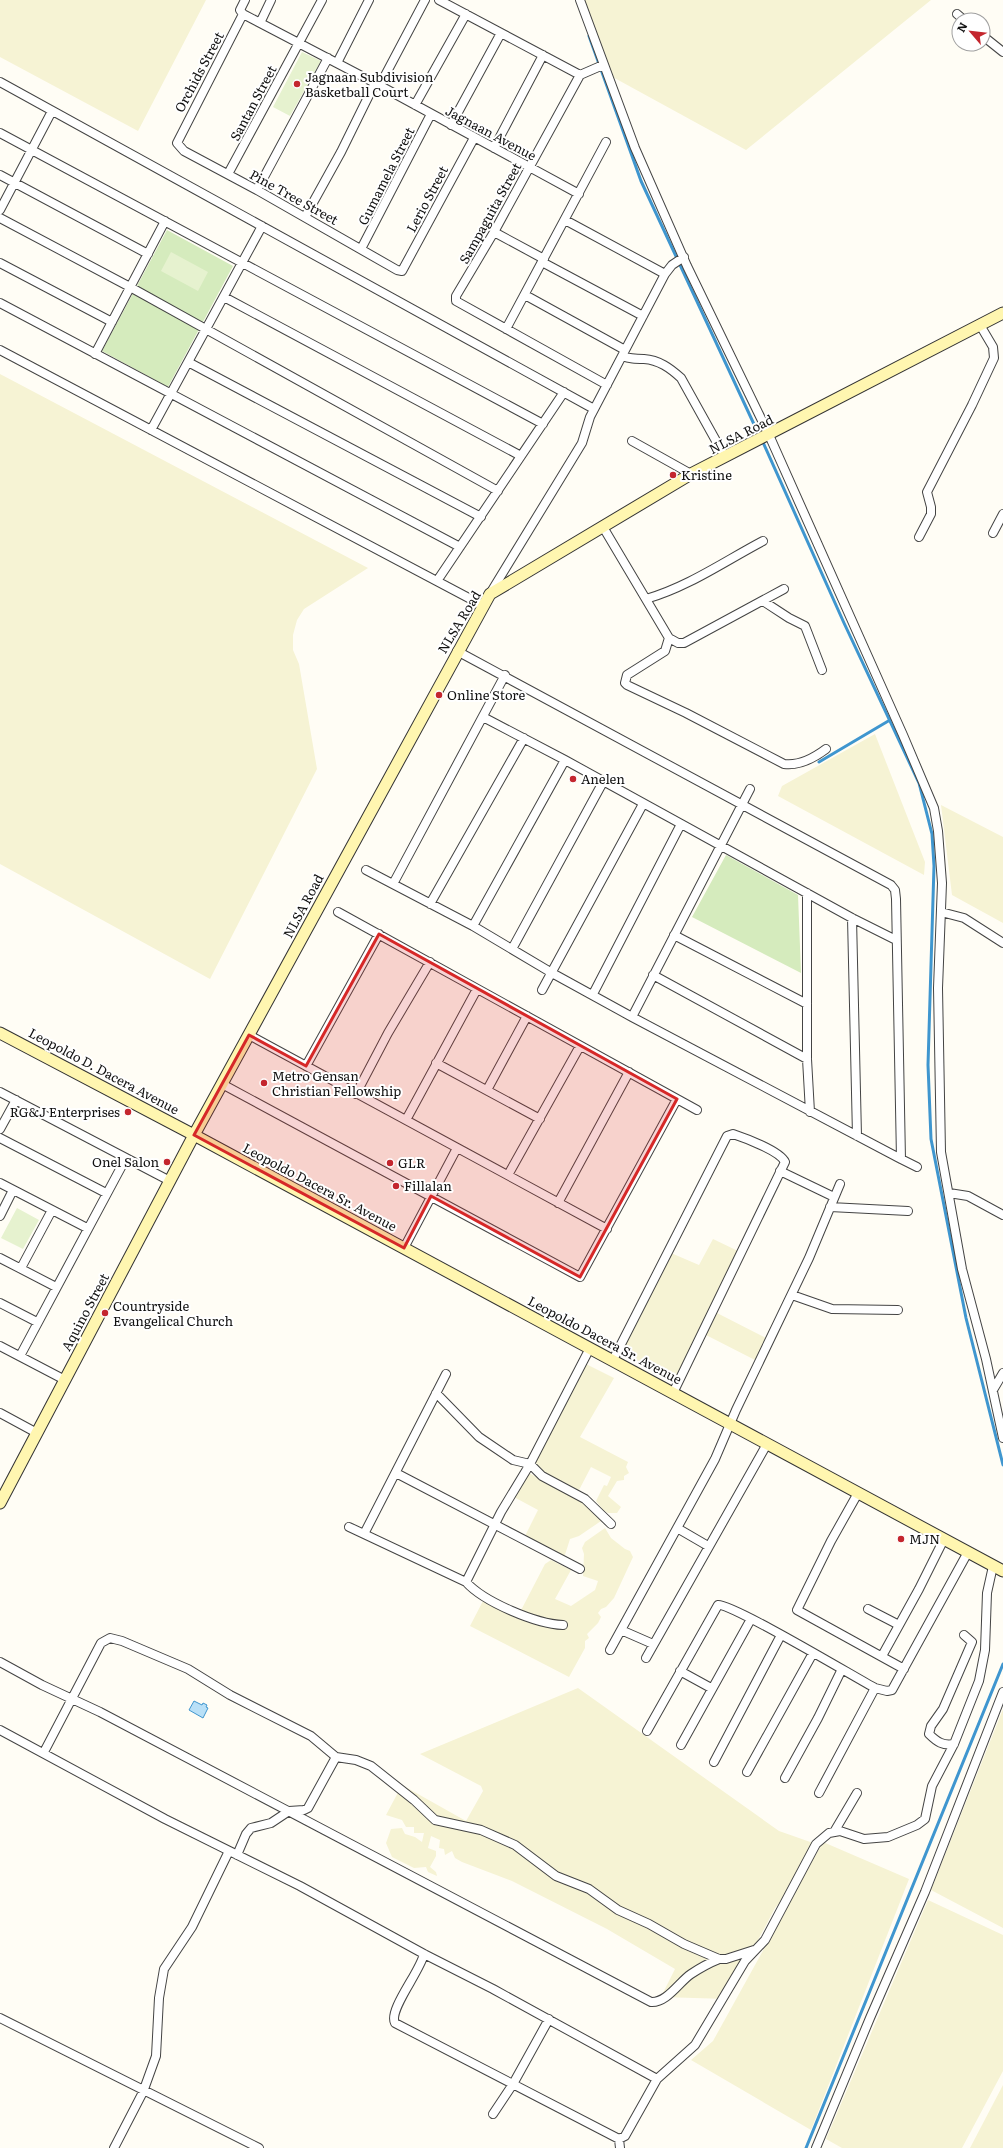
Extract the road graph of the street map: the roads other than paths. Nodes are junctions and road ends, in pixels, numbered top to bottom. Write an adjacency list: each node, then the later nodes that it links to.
1 (244, 0): 8 (street)
2 (271, 0): 10 (street)
3 (322, 0): 13 (street, Santan Street)
4 (369, 0): 17 (street)
5 (425, 0): 21 (street)
6 (439, 0): 9 (street)
7 (580, 0): 18 (street)
8 (243, 14): 10 (street, Jagnaan Avenue); 28 (street, Orchids Street)
9 (466, 14): 11 (street); 22 (street)
10 (260, 23): 13 (street, Jagnaan Avenue)
11 (501, 33): 15 (street); 25 (street)
12 (991, 42): 14 (street)
13 (300, 43): 16 (street, Jagnaan Avenue); 33 (street, Santan Street)
14 (1003, 52)
15 (542, 55): 19 (street); 30 (street)
16 (328, 58): 17 (street, Jagnaan Avenue); 36 (street)
17 (337, 63): 21 (street, Jagnaan Avenue)
18 (604, 65): 19 (street); 47 (street)
19 (580, 75): 32 (street, Sampaguita Street)
20 (0, 82): 23 (street)
21 (378, 84): 22 (street, Jagnaan Avenue); 39 (street)
22 (415, 105): 24 (street, Jagnaan Avenue)
23 (52, 111): 31 (street); 43 (street)
24 (431, 114): 25 (street, Jagnaan Avenue); 45 (street, Gumamela Street)
25 (451, 125): 27 (street, Jagnaan Avenue)
26 (0, 133): 31 (street)
27 (474, 138): 30 (street, Jagnaan Avenue); 51 (street, Lerio Street)
28 (177, 141): 33 (street, Pine Tree Street)
29 (606, 142): 37 (street)
30 (494, 148): 32 (street, Jagnaan Avenue)
31 (32, 150): 35 (street); 42 (street)
32 (529, 167): 37 (street, Jagnaan Avenue); 44 (street, Sampaguita Street)
33 (228, 174): 36 (street, Pine Tree Street)
34 (0, 175): 35 (street)
35 (14, 183): 38 (street); 46 (street)
36 (257, 190): 39 (street, Pine Tree Street)
37 (579, 194): 41 (street)
38 (0, 210)
39 (305, 217): 45 (street, Pine Tree Street)
40 (0, 218): 53 (street)
41 (565, 220): 48 (street); 52 (street)
42 (165, 221): 46 (street); 50 (street)
43 (262, 226): 50 (street); 68 (street)
44 (494, 232): 48 (street); 61 (street, Sampaguita Street)
45 (361, 249): 51 (street, Pine Tree Street)
46 (148, 254): 53 (street)
47 (678, 260): 52 (street); 73 (street)
48 (543, 261): 54 (street); 58 (street)
49 (0, 263): 59 (street)
50 (242, 263): 55 (street); 71 (street)
51 (402, 271)
52 (665, 274): 58 (street)
53 (130, 287): 59 (street); 62 (street)
54 (524, 295): 61 (street); 64 (street)
55 (224, 297): 62 (street); 75 (street)
56 (0, 303): 65 (street)
57 (1003, 313): 60 (main road, NLSA Road)
58 (643, 316): 64 (street)
59 (112, 322): 65 (street)
60 (980, 325): 73 (main road, NLSA Road); 83 (street)
61 (506, 329): 67 (street)
62 (206, 330): 66 (street); 78 (street)
63 (0, 350): 72 (street)
64 (623, 353): 67 (street); 76 (street)
65 (95, 354): 69 (street)
66 (188, 362): 69 (street); 80 (street)
67 (607, 385): 70 (street)
68 (564, 392): 70 (street); 71 (street)
69 (171, 394): 72 (street); 85 (street)
70 (594, 409): 88 (street)
71 (543, 424): 75 (street)
72 (151, 430): 86 (street)
73 (764, 438): 76 (main road, NLSA Road); 111 (street)
74 (632, 441): 77 (street)
75 (521, 456): 78 (street)
76 (725, 457): 77 (main road, NLSA Road)
77 (691, 474): 81 (main road, NLSA Road)
78 (498, 490): 80 (street)
79 (1003, 514): 82 (street)
80 (481, 517): 85 (street)
81 (603, 527): 88 (main road, NLSA Road); 89 (street)
82 (993, 533)
83 (919, 537)
84 (763, 541): 89 (street)
85 (460, 547): 86 (street)
86 (437, 581): 91 (street)
87 (784, 589): 90 (street)
88 (490, 594): 91 (main road, NLSA Road)
89 (646, 599): 92 (street)
90 (764, 601): 92 (street); 94 (street)
91 (482, 605): 93 (main road, NLSA Road)
92 (669, 638): 98 (street)
93 (457, 651): 95 (street); 129 (main road, NLSA Road)
94 (822, 670)
95 (504, 675): 96 (street); 103 (street)
96 (483, 717): 97 (street); 107 (street)
97 (524, 738): 99 (street); 109 (street)
98 (826, 749)
99 (565, 760): 100 (street); 113 (street)
100 (603, 782): 102 (street); 118 (street)
101 (750, 789): 103 (street)
102 (643, 804): 104 (street); 120 (street)
103 (742, 804): 105 (street); 116 (street)
104 (681, 824): 105 (street); 124 (street)
105 (720, 845): 108 (street); 115 (street)
106 (366, 870): 107 (street)
107 (393, 884): 109 (street)
108 (807, 893): 112 (street); 125 (street)
109 (430, 904): 113 (street)
110 (338, 912): 114 (street)
111 (941, 912): 117 (street); 160 (street)
112 (852, 918): 116 (street); 147 (street)
113 (473, 926): 118 (street)
114 (379, 934): 119 (street); 133 (street)
115 (674, 934): 121 (street); 125 (street)
116 (896, 940): 151 (street)
117 (1003, 943)
118 (512, 949): 120 (street)
119 (430, 962): 122 (street); 138 (street)
120 (552, 973): 123 (street); 124 (street)
121 (653, 975): 127 (street); 131 (street)
122 (477, 989): 126 (street); 132 (street)
123 (542, 990)
124 (593, 994): 127 (street)
125 (807, 1004): 131 (street)
126 (526, 1016): 130 (street); 136 (street)
127 (632, 1017): 142 (street)
128 (0, 1033): 146 (main road, Leopoldo D. Dacera Avenue)
129 (248, 1035): 133 (street); 135 (main road, NLSA Road)
130 (580, 1046): 134 (street); 143 (street)
131 (807, 1059): 142 (street)
132 (436, 1063): 136 (street); 144 (street)
133 (306, 1066): 138 (street)
134 (629, 1072): 139 (street); 163 (street)
135 (222, 1084): 146 (main road, NLSA Road); 161 (street)
136 (487, 1090): 143 (street)
137 (0, 1092): 140 (street)
138 (356, 1094): 144 (street)
139 (677, 1099): 141 (street); 170 (street)
140 (16, 1100): 145 (street); 150 (street)
141 (697, 1110)
142 (810, 1112): 147 (street)
143 (540, 1119): 154 (street)
144 (406, 1120): 149 (street)
145 (0, 1129)
146 (194, 1135): 155 (main road, Aquino Street); 171 (main road, Leopoldo Dacera Sr. Avenue)
147 (857, 1136): 151 (street)
148 (0, 1138): 159 (street)
149 (457, 1148): 154 (street); 161 (street)
150 (126, 1158): 155 (street); 159 (street)
151 (901, 1159): 152 (street)
152 (917, 1167)
153 (780, 1171): 162 (street); 182 (street); 188 (street)
154 (508, 1175): 163 (street)
155 (170, 1181): 185 (main road, Aquino Street)
156 (0, 1183): 158 (street)
157 (840, 1184): 162 (street)
158 (13, 1190): 165 (street); 168 (street)
159 (106, 1193): 169 (street)
160 (949, 1193): 167 (street); 186 (street)
161 (431, 1196): 170 (street); 171 (street)
162 (834, 1197): 164 (street)
163 (558, 1202): 170 (street)
164 (830, 1207): 166 (street); 175 (street)
165 (52, 1210): 169 (street); 173 (street)
166 (908, 1211)
167 (1003, 1215)
168 (0, 1216)
169 (87, 1228): 174 (street)
170 (607, 1229)
171 (404, 1248): 180 (main road, Leopoldo Dacera Sr. Avenue)
172 (0, 1258): 173 (street)
173 (21, 1268): 174 (street)
174 (56, 1287): 178 (street)
175 (792, 1295): 177 (street); 190 (street)
176 (0, 1303): 178 (street)
177 (898, 1310)
178 (37, 1322): 181 (street)
179 (0, 1346): 181 (street)
180 (590, 1348): 182 (main road, Leopoldo Dacera Sr. Avenue); 194 (street)
181 (20, 1356): 185 (street)
182 (613, 1360): 188 (main road, Leopoldo Dacera Sr. Avenue)
183 (1003, 1373): 186 (street)
184 (446, 1374): 187 (street)
185 (65, 1380): 191 (main road, Aquino Street)
186 (993, 1390): 192 (street)
187 (436, 1393): 194 (street); 195 (street)
188 (673, 1393): 190 (main road, Leopoldo Dacera Sr. Avenue)
189 (0, 1413): 191 (street)
190 (731, 1424): 193 (main road, Leopoldo Dacera Sr. Avenue); 201 (street)
191 (37, 1433): 197 (main road, Aquino Street)
192 (1003, 1438)
193 (767, 1444): 196 (main road, Leopoldo Dacera Sr. Avenue); 204 (street)
194 (530, 1464): 198 (street); 199 (street)
195 (396, 1473): 198 (street); 202 (street)
196 (858, 1493): 203 (main road, Leopoldo Dacera Sr. Avenue); 219 (street)
197 (1, 1497)
198 (495, 1523): 207 (street); 208 (street)
199 (611, 1524)
200 (349, 1526): 202 (street)
201 (677, 1528): 204 (street); 213 (street)
202 (364, 1534): 208 (street)
203 (944, 1539): 205 (main road, Leopoldo Dacera Sr. Avenue); 212 (street)
204 (708, 1546): 216 (street)
205 (968, 1552): 206 (main road, Leopoldo Dacera Sr. Avenue); 222 (street)
206 (998, 1568): 231 (street)
207 (580, 1569)
208 (466, 1582): 211 (street)
209 (868, 1609): 212 (street)
210 (751, 1619): 214 (street); 224 (street); 225 (street)
211 (563, 1625)
212 (900, 1625): 219 (street)
213 (621, 1630): 216 (street); 217 (street)
214 (781, 1635): 218 (street); 235 (street)
215 (964, 1635): 231 (street)
216 (653, 1644): 220 (street)
217 (610, 1650)
218 (813, 1653): 223 (street); 236 (street)
219 (882, 1656): 222 (street)
220 (646, 1658)
221 (0, 1662): 228 (street)
222 (904, 1669): 226 (street)
223 (842, 1670): 226 (street); 237 (street)
224 (680, 1671): 225 (street); 230 (street)
225 (711, 1688): 232 (street)
226 (875, 1688): 238 (street)
227 (1003, 1692): 257 (street)
228 (72, 1698): 233 (street); 234 (street); 240 (street)
229 (0, 1730): 233 (street)
230 (647, 1731)
231 (954, 1744): 241 (street)
232 (681, 1745)
233 (44, 1752): 242 (street)
234 (336, 1757): 240 (street); 246 (street)
235 (714, 1762)
236 (747, 1772)
237 (785, 1778)
238 (818, 1793)
239 (857, 1793): 241 (street)
240 (289, 1811): 243 (street); 246 (street)
241 (834, 1832): 244 (street)
242 (229, 1851): 243 (street); 251 (street)
243 (237, 1855): 245 (street)
244 (755, 1950): 246 (street); 249 (street)
245 (424, 1954): 248 (street); 250 (street)
246 (719, 1959)
247 (0, 2018): 251 (street)
248 (549, 2019): 249 (street); 250 (street)
249 (657, 2079): 253 (street)
250 (513, 2084): 252 (street); 253 (street)
251 (143, 2092): 254 (street); 255 (street)
252 (494, 2114)
253 (619, 2139): 256 (street)
254 (114, 2148)
255 (259, 2148)
256 (620, 2148)
257 (816, 2148)

